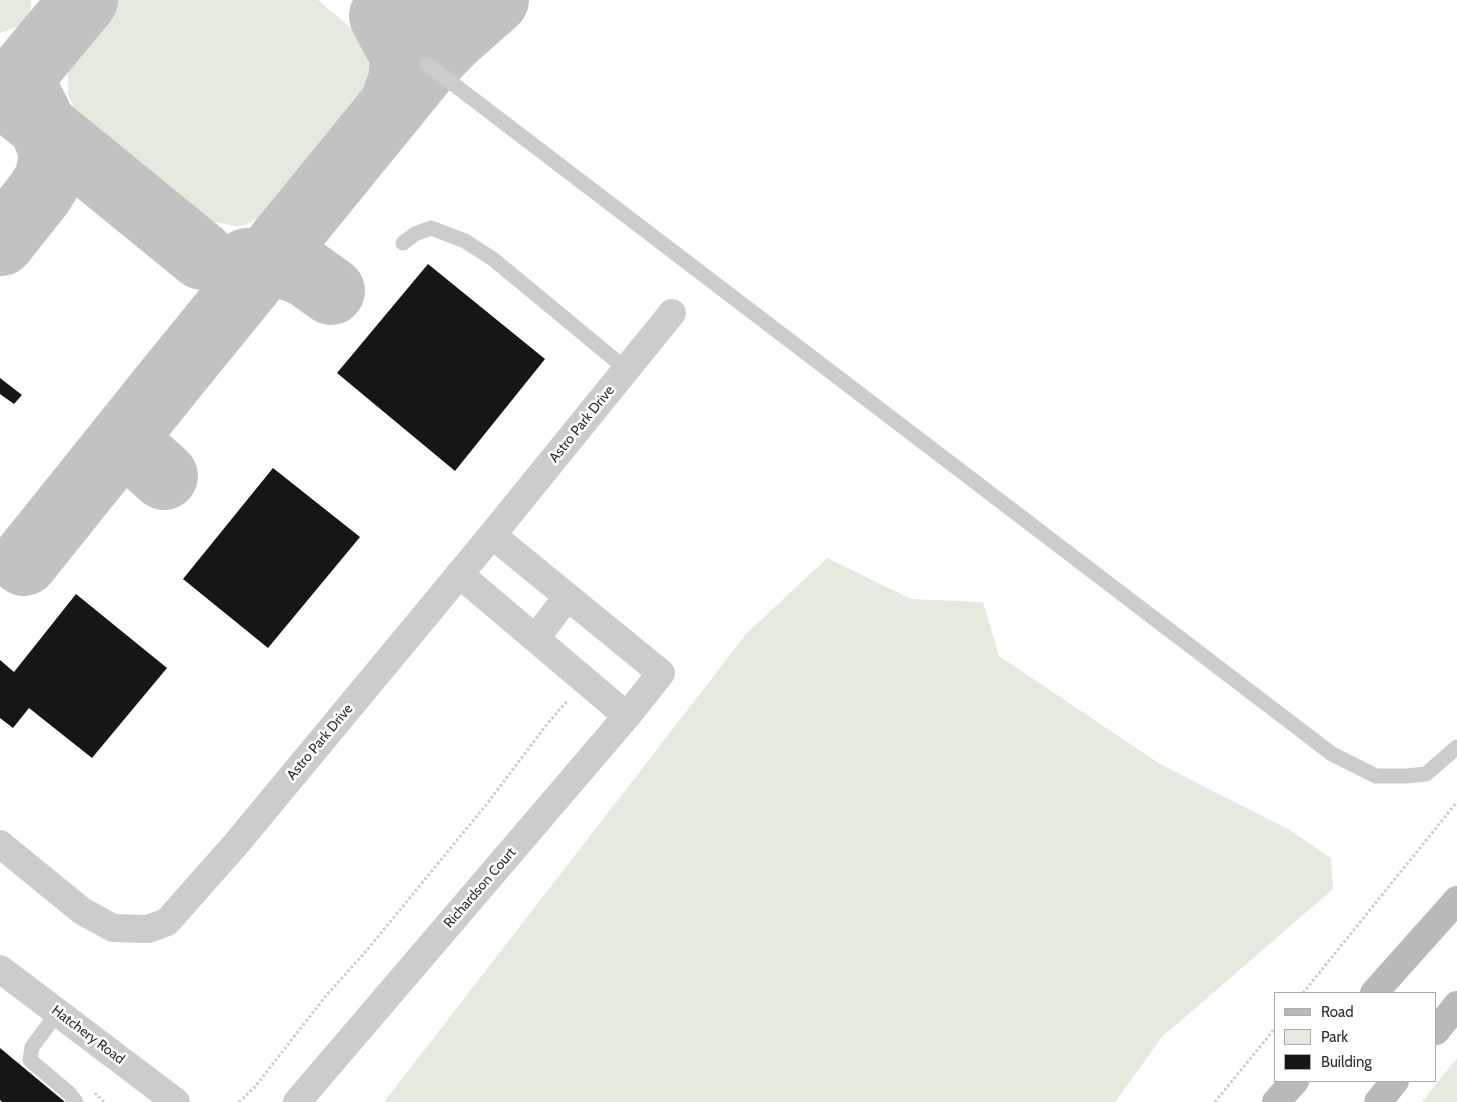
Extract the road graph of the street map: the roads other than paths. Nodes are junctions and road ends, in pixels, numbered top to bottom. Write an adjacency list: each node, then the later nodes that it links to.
1 (427, 64): 10 (lane)
2 (402, 244): 4 (lane)
3 (672, 313): 4 (street, Astro Park Drive)
4 (626, 369): 5 (street, Astro Park Drive)
5 (492, 535): 6 (street, Astro Park Drive); 7 (street)
6 (459, 574): 8 (street); 11 (street, Astro Park Drive)
7 (567, 597): 8 (street); 9 (street, Richardson Court)
8 (536, 638): 9 (street)
9 (627, 716): 22 (street, Richardson Court)
10 (1457, 746)
11 (0, 844)
12 (1457, 900): 14 (main road)
13 (0, 969): 16 (street, Hatchery Road)
14 (1375, 992)
15 (1457, 1005): 17 (main road)
16 (58, 1012): 20 (lane); 21 (street, Hatchery Road)
17 (1437, 1030)
18 (1294, 1082): 23 (main road)
19 (1395, 1082): 24 (main road)
20 (76, 1102)
21 (176, 1102)
22 (297, 1102)
23 (1276, 1102)
24 (1378, 1102)

